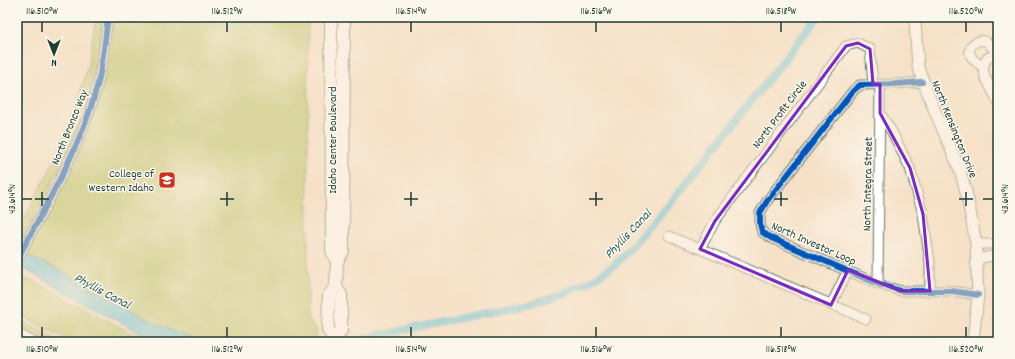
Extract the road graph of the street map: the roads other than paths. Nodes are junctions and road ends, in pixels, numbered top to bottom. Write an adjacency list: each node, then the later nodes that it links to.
1 (108, 17): 17 (street, North Bronco Way)
2 (331, 17): 18 (main road, Idaho Center Boulevard)
3 (344, 17): 18 (main road, Idaho Center Boulevard)
4 (915, 19): 7 (street, North Kensington Drive)
5 (997, 53): 6 (street); 6 (street)
6 (983, 67): 9 (street)
7 (922, 82): 8 (street, North Investor Loop); 12 (street, North Kensington Drive)
8 (876, 84): 10 (street, North Integra Street); 14 (street, North Profit Circle); 19 (street, North Investor Loop)
9 (998, 102)
10 (880, 113): 20 (street, North Integra Street); 21 (street)
11 (669, 236): 14 (street)
12 (976, 244): 13 (street); 16 (street, North Kensington Drive)
13 (998, 244)
14 (700, 249): 23 (street)
15 (998, 255): 16 (street)
16 (977, 259): 22 (street, North Kensington Drive)
17 (17, 260)
18 (338, 262): 26 (main road, Idaho Center Boulevard)
19 (848, 270): 20 (street, North Investor Loop); 23 (street)
20 (878, 284): 21 (street, North Investor Loop)
21 (930, 291): 22 (street, North Investor Loop)
22 (978, 295): 28 (street, North Kensington Drive)
23 (831, 305): 24 (street)
24 (866, 319)
25 (17, 333): 27 (street)
26 (335, 341)
27 (33, 342)
28 (973, 342)

